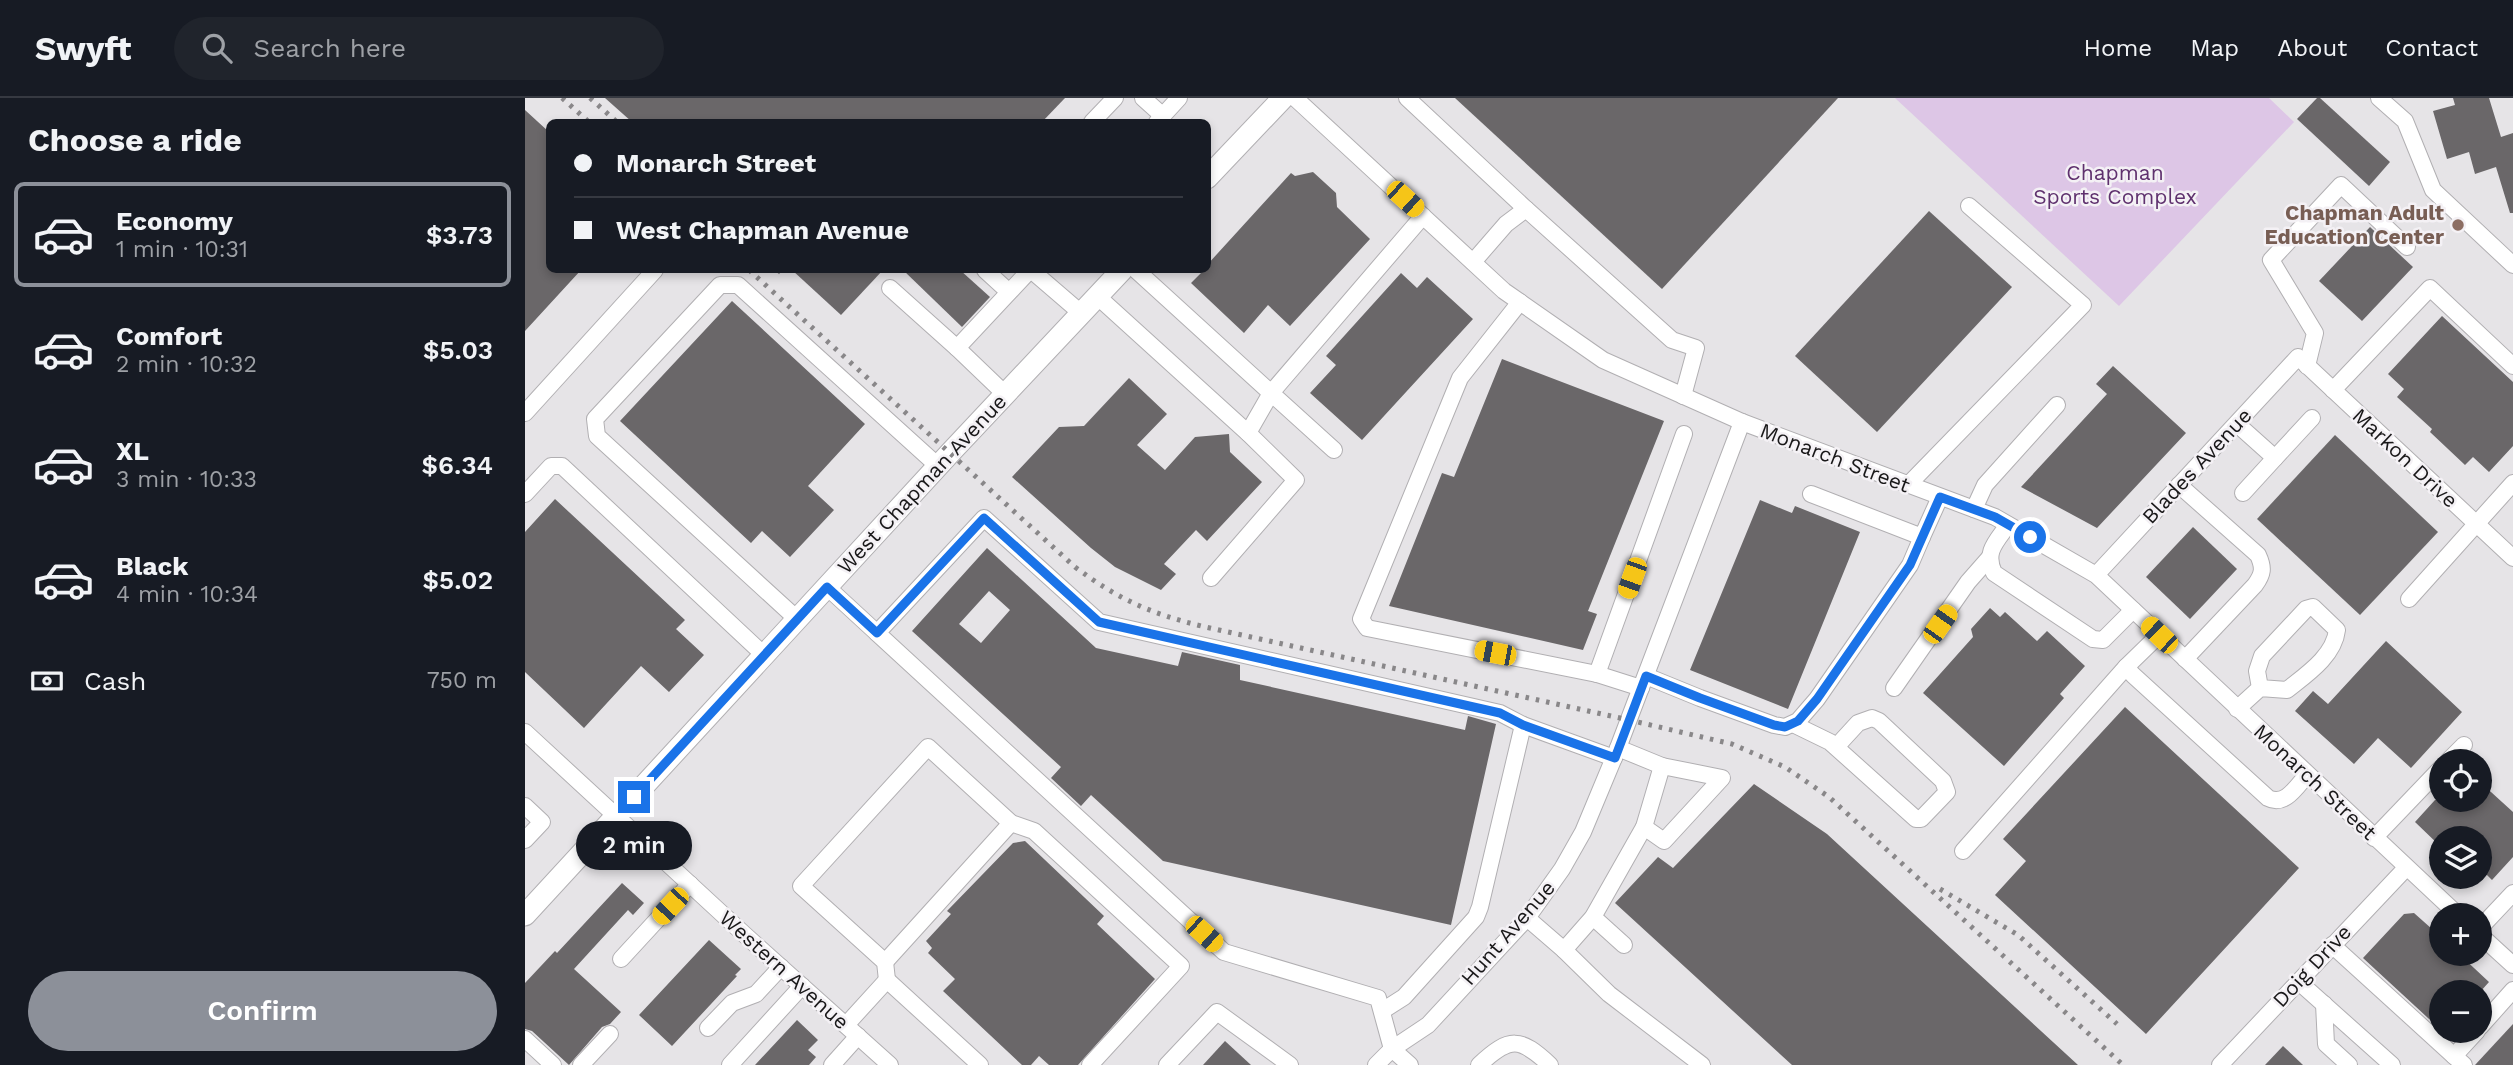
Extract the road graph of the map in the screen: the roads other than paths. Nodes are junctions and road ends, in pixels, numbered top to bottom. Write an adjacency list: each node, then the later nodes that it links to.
1 (1115, 98): 8 (street)
2 (1143, 98): 9 (street)
3 (1179, 98): 9 (street)
4 (1283, 98): 10 (main road)
5 (1295, 98): 13 (street, Monarch Street)
6 (1407, 98): 12 (street)
7 (2379, 98): 16 (street)
8 (1098, 119)
9 (1160, 119)
10 (1211, 174)
11 (1969, 206): 46 (street)
12 (1526, 209): 15 (street); 34 (street)
13 (1423, 216): 15 (street, Monarch Street); 32 (street)
14 (2407, 247): 29 (street)
15 (1473, 262): 26 (street, Monarch Street)
16 (2513, 265)
17 (652, 273): 36 (street)
18 (988, 273): 24 (street)
19 (1027, 273): 24 (street)
20 (1034, 273): 27 (street)
21 (1119, 273): 25 (main road, West Chapman Avenue)
22 (1139, 273): 32 (street)
23 (890, 288): 28 (street)
24 (1009, 292): 28 (street)
25 (1097, 296): 27 (main road, West Chapman Avenue); 40 (street)
26 (1520, 302): 34 (street, Monarch Street); 69 (street)
27 (1081, 313): 33 (main road, West Chapman Avenue)
28 (957, 348): 33 (street)
29 (2302, 361): 31 (street, Markon Drive); 39 (street, Blades Avenue)
30 (2513, 366): 31 (street)
31 (2333, 390): 53 (street, Markon Drive)
32 (1271, 393): 40 (street); 42 (street)
33 (1005, 394): 44 (main road, West Chapman Avenue)
34 (1683, 396): 38 (street, Monarch Street)
35 (2057, 405): 52 (street)
36 (525, 413)
37 (2312, 418): 43 (street)
38 (1742, 422): 46 (street, Monarch Street); 70 (street, Hunt Avenue)
39 (2237, 424): 43 (street); 47 (street, Blades Avenue)
40 (1248, 433): 59 (street)
41 (1684, 434): 69 (street)
42 (1334, 450)
43 (2275, 458): 48 (street)
44 (938, 466): 60 (main road, West Chapman Avenue); 63 (street)
45 (2513, 483): 53 (street)
46 (1908, 485): 51 (street, Monarch Street)
47 (2179, 485): 58 (street, Blades Avenue); 67 (street)
48 (2243, 493)
49 (525, 494): 66 (street)
50 (1811, 494): 55 (street)
51 (1940, 497): 52 (street, Monarch Street); 55 (street)
52 (1974, 509): 54 (street, Monarch Street)
53 (2476, 524): 56 (street, Markon Drive); 61 (street)
54 (2008, 525): 57 (street); 58 (street, Monarch Street)
55 (1922, 537): 74 (street)
56 (2511, 552)
57 (1990, 557): 62 (street); 71 (street)
58 (2095, 575): 62 (street, Monarch Street)
59 (1211, 578)
60 (827, 587): 63 (main road, West Chapman Avenue); 64 (street)
61 (2409, 599)
62 (2133, 610): 65 (street, Monarch Street)
63 (797, 619): 66 (main road, West Chapman Avenue)
64 (877, 633): 75 (street); 112 (street)
65 (2159, 635): 67 (street, Monarch Street); 68 (street)
66 (764, 655): 85 (main road, West Chapman Avenue)
67 (2185, 659): 73 (street, Monarch Street)
68 (2126, 667): 82 (street); 90 (street)
69 (1597, 674): 70 (street)
70 (1644, 682): 74 (street); 80 (street, Hunt Avenue)
71 (1894, 688)
72 (2260, 688): 72 (street); 73 (street)
73 (2237, 709): 82 (street, Monarch Street)
74 (1793, 723): 78 (street)
75 (1523, 725): 80 (street); 112 (street)
76 (525, 732): 85 (street, Western Avenue)
77 (2464, 744): 79 (street)
78 (1836, 747): 78 (street)
79 (2459, 749)
80 (1616, 753): 81 (street); 98 (street, Hunt Avenue)
81 (1662, 766): 87 (street); 87 (street)
82 (2307, 775): 88 (street, Monarch Street)
83 (2429, 781): 88 (street)
84 (525, 806): 89 (street)
85 (616, 816): 92 (street, Western Avenue); 95 (main road, West Chapman Avenue)
86 (1011, 823): 104 (street); 104 (street); 128 (street)
87 (1644, 827): 97 (street)
88 (2374, 838): 91 (street, Monarch Street)
89 (525, 840)
90 (1963, 851)
91 (2406, 868): 94 (street, Monarch Street); 100 (street, Doig Drive)
92 (690, 884): 103 (street); 106 (street, Western Avenue)
93 (2513, 893): 96 (street)
94 (2445, 903)
95 (525, 915)
96 (2492, 915)
97 (1593, 917): 99 (street); 102 (street)
98 (1527, 918): 102 (street); 120 (street, Hunt Avenue)
99 (1624, 945)
100 (2332, 945): 108 (street, Doig Drive); 121 (street)
101 (2492, 946): 105 (street)
102 (1564, 950): 135 (street)
103 (621, 959)
104 (885, 962): 107 (street)
105 (2513, 965)
106 (781, 967): 109 (street, Western Avenue); 115 (street)
107 (887, 980): 114 (street); 127 (street)
108 (2299, 982): 111 (street); 136 (street, Doig Drive)
109 (802, 986): 114 (street, Western Avenue); 124 (street)
110 (2513, 990): 113 (street)
111 (2324, 1004): 137 (street); 138 (street)
112 (1382, 1011): 120 (street)
113 (2492, 1013)
114 (846, 1025): 117 (street, Western Avenue)
115 (708, 1028)
116 (610, 1034): 123 (street)
117 (858, 1036): 125 (street); 126 (street, Western Avenue)
118 (525, 1039): 122 (street)
119 (2469, 1043): 121 (street)
120 (1392, 1049): 131 (street, Hunt Avenue); 132 (street)
121 (2459, 1060)
122 (553, 1065)
123 (581, 1065)
124 (730, 1065)
125 (832, 1065)
126 (890, 1065)
127 (980, 1065)
128 (1090, 1065)
129 (1167, 1065): 130 (street)
130 (1290, 1065)
131 (1376, 1065)
132 (1410, 1065)
133 (1479, 1065): 134 (street)
134 (1550, 1065)
135 (1702, 1065)
136 (2220, 1065)
137 (2349, 1065)
138 (2392, 1065)

